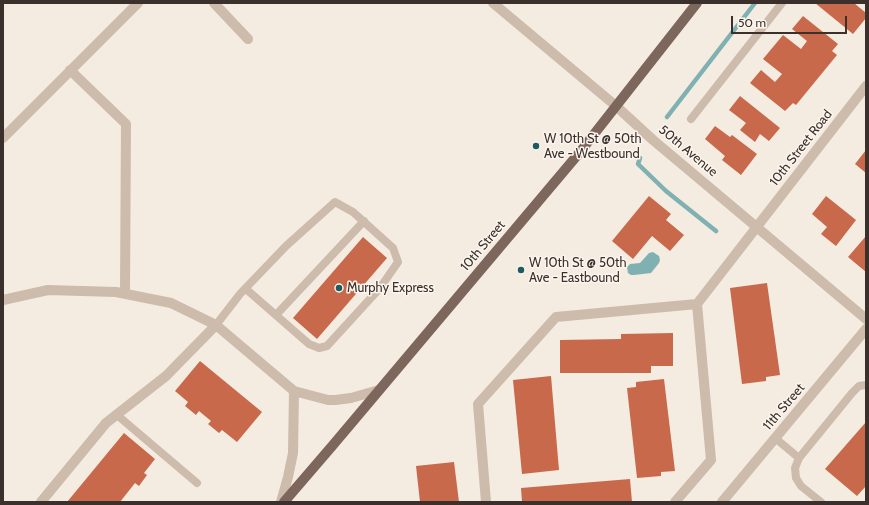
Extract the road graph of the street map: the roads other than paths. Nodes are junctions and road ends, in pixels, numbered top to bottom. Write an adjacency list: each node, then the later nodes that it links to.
1 (138, 3): 7 (street)
2 (214, 3): 6 (street)
3 (493, 3): 9 (street, 50th Avenue)
4 (697, 3): 9 (main road, 10th Street)
5 (782, 3): 10 (lane)
6 (248, 39)
7 (70, 70): 11 (street); 15 (street)
8 (866, 86): 13 (street, 10th Street Road)
9 (616, 106): 13 (street, 50th Avenue); 23 (main road, 10th Street)
10 (691, 119)
11 (3, 138)
12 (364, 221): 14 (lane); 18 (lane); 18 (lane)
13 (756, 226): 17 (street, 10th Street Road); 19 (street, 50th Avenue)
14 (246, 289): 18 (lane); 20 (lane)
15 (125, 294): 16 (street); 20 (street)
16 (3, 300)
17 (697, 304): 31 (street); 32 (street)
18 (276, 315)
19 (866, 319)
20 (216, 325): 24 (street); 25 (street)
21 (866, 329): 26 (street, 11th Street)
22 (866, 385): 27 (lane)
23 (379, 390): 24 (street); 30 (main road, 10th Street)
24 (294, 391): 30 (street)
25 (116, 415): 28 (lane); 29 (street)
26 (775, 438): 27 (lane); 33 (street, 11th Street)
27 (799, 458): 34 (lane)
28 (197, 483)
29 (41, 502)
30 (282, 502)
31 (486, 502)
32 (675, 502)
33 (722, 502)
34 (821, 502)

